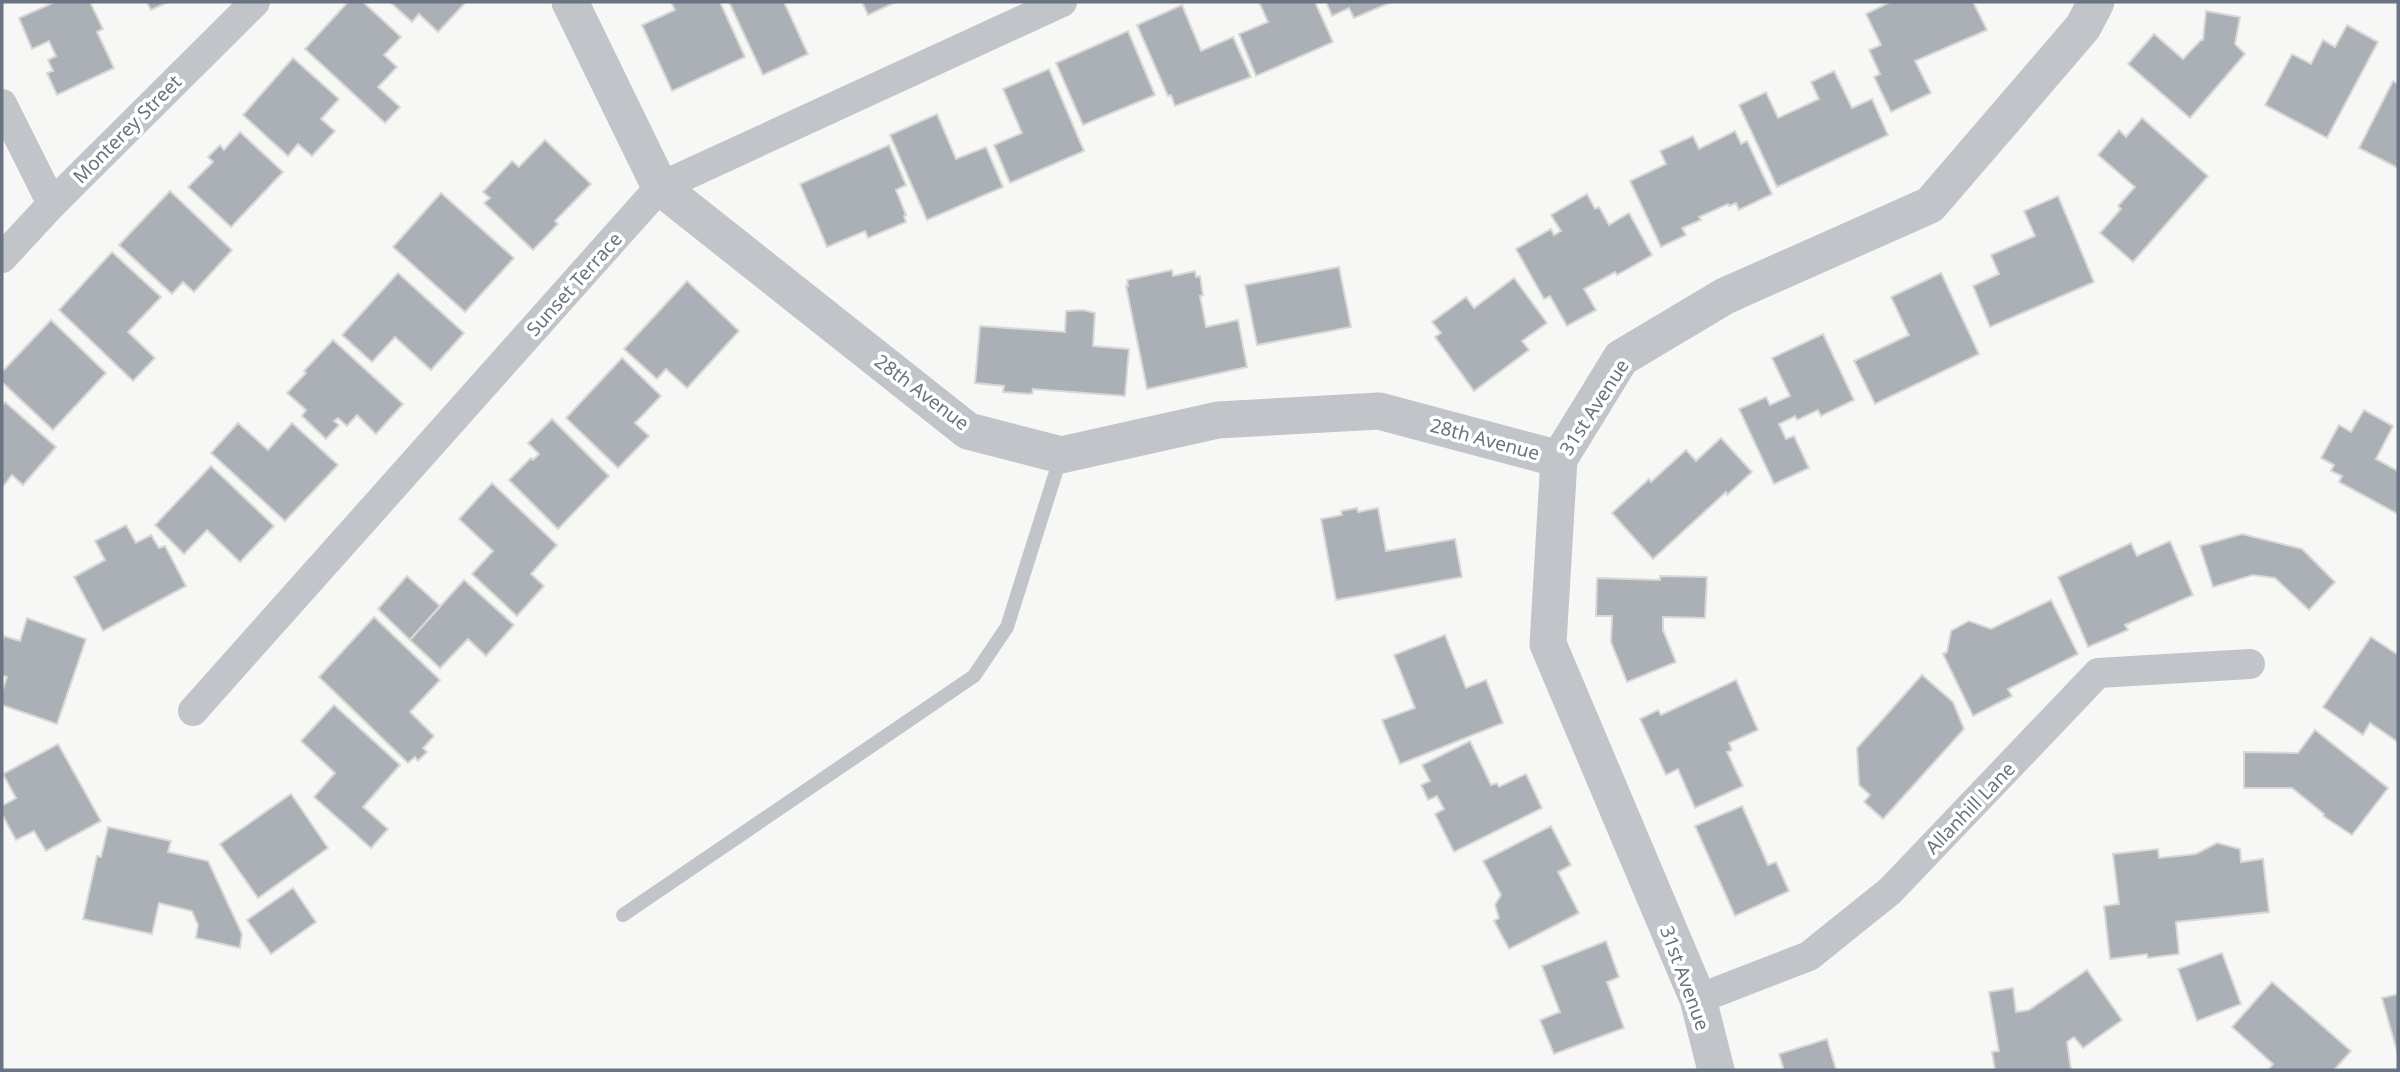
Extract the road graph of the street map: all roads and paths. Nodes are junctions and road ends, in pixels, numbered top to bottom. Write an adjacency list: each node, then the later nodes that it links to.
1 (255, 2): 7 (street, Monterey Street)
2 (570, 2): 6 (street, 28th Avenue)
3 (1062, 2): 6 (street, Sunset Terrace)
4 (2096, 2): 10 (street, 31st Avenue)
5 (2, 104): 7 (street)
6 (660, 187): 9 (street, 28th Avenue); 12 (street, Sunset Terrace)
7 (51, 204): 8 (street, Monterey Street)
8 (2, 258)
9 (1061, 455): 10 (street, 28th Avenue); 13 (lane)
10 (1559, 459): 14 (street, 31st Avenue)
11 (2250, 664): 14 (street, Allanhill Lane)
12 (193, 711)
13 (623, 915)
14 (1698, 999): 15 (street, 31st Avenue)
15 (1716, 1070)

